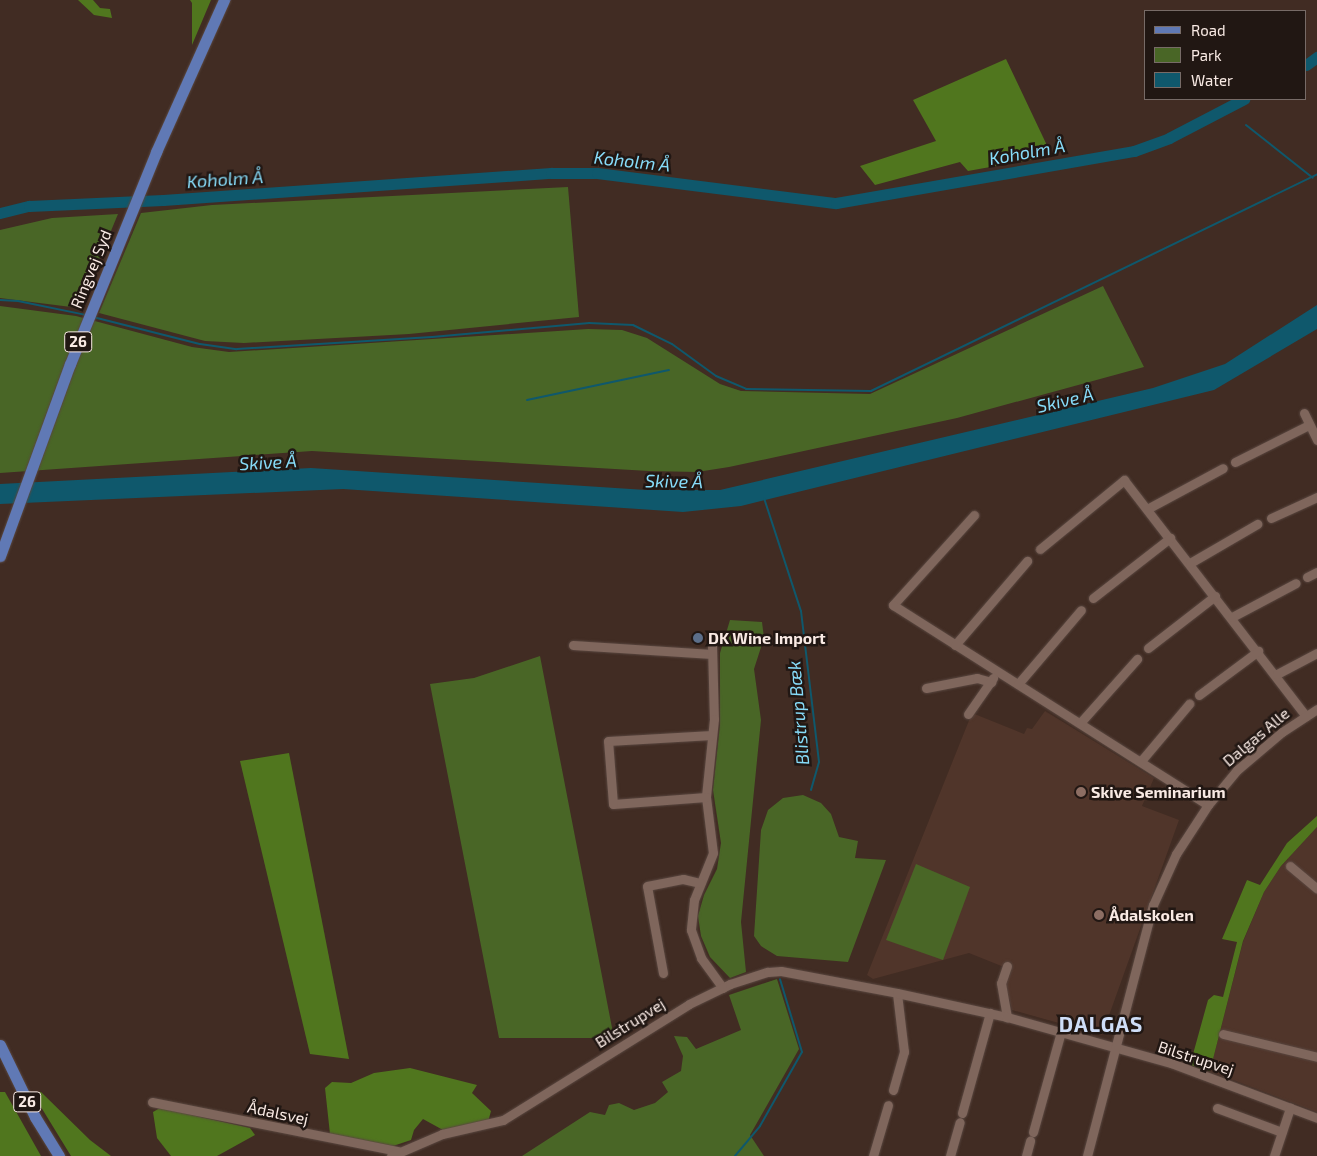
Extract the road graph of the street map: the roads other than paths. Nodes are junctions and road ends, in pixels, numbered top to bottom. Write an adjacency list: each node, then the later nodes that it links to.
1 (224, 0): 14 (main road, Ringvej Syd / 26)
2 (1304, 413): 3 (street)
3 (1310, 425): 4 (street); 5 (street)
4 (1317, 439)
5 (1235, 462)
6 (1223, 468): 8 (street)
7 (1317, 497): 10 (street)
8 (1147, 509): 12 (street); 13 (street)
9 (974, 515): 25 (street)
10 (1271, 518)
11 (1257, 524): 16 (street)
12 (1170, 538): 16 (street); 21 (street)
13 (1040, 548)
14 (0, 556)
15 (1027, 561): 25 (street)
16 (1190, 563): 20 (street)
17 (1317, 572): 18 (street)
18 (1308, 576)
19 (1296, 583): 23 (street)
20 (1215, 596): 23 (street); 26 (street)
21 (1093, 598)
22 (1082, 610): 33 (street)
23 (1232, 617): 27 (street)
24 (573, 645): 41 (street)
25 (955, 645): 30 (street)
26 (1148, 648)
27 (1258, 650): 31 (street); 35 (street)
28 (1317, 652): 31 (street)
29 (1137, 659): 40 (street)
30 (997, 671): 32 (street); 33 (street)
31 (1277, 674): 39 (street)
32 (991, 682): 34 (street); 38 (street)
33 (1018, 684): 40 (street)
34 (926, 688)
35 (1199, 695)
36 (1189, 704): 42 (street)
37 (1317, 709): 39 (street, Dalgas Alle)
38 (968, 714)
39 (1306, 716): 44 (street, Dalgas Alle)
40 (1080, 723): 42 (street)
41 (712, 736): 43 (street); 43 (street)
42 (1141, 761): 44 (street)
43 (706, 797): 46 (street)
44 (1208, 805): 57 (street, Dalgas Alle)
45 (1290, 866): 47 (street)
46 (701, 883): 49 (street); 50 (street)
47 (1317, 889)
48 (1007, 966): 53 (street)
49 (663, 973)
50 (722, 988): 51 (street, Bilstrupvej); 68 (street, Bilstrupvej)
51 (897, 993): 52 (street, Bilstrupvej); 59 (street)
52 (990, 1013): 53 (street, Bilstrupvej); 64 (street)
53 (1007, 1017): 54 (street, Bilstrupvej)
54 (1061, 1032): 57 (street, Bilstrupvej); 72 (street)
55 (1223, 1034): 58 (street)
56 (0, 1045): 69 (main road, 26)
57 (1115, 1048): 63 (street, Bilstrupvej); 73 (street, Dalgas Alle)
58 (1317, 1057)
59 (893, 1090)
60 (152, 1102): 68 (street, Ådalsvej)
61 (888, 1105): 70 (street)
62 (1217, 1108): 67 (street)
63 (1290, 1108): 65 (street, Bilstrupvej); 67 (street)
64 (962, 1113)
65 (1317, 1118)
66 (960, 1122): 71 (street)
67 (1282, 1132): 74 (street)
68 (394, 1154)
69 (59, 1156)
70 (873, 1156)
71 (950, 1156)
72 (1026, 1156)
73 (1087, 1156)
74 (1274, 1156)

